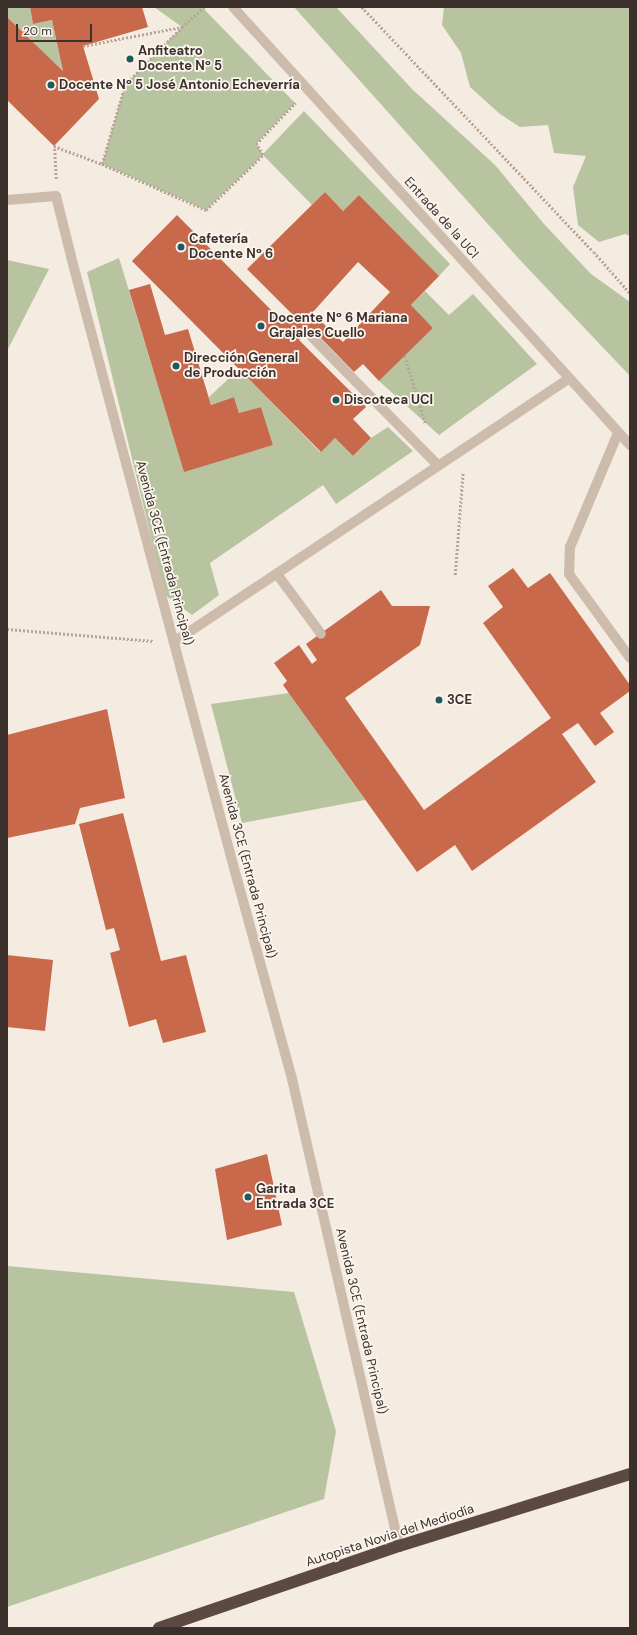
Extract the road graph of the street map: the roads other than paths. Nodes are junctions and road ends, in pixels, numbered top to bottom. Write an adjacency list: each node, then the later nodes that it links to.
1 (233, 7): 4 (street, Entrada de la UCI)
2 (7, 200): 10 (street, Avenida 3CE (Entrada Principal))
3 (312, 337): 7 (street)
4 (569, 379): 5 (street, Entrada de la UCI); 7 (street)
5 (618, 433): 6 (street, Entrada de la UCI); 11 (street)
6 (630, 445)
7 (438, 466): 8 (street)
8 (276, 574): 9 (street); 10 (street)
9 (320, 634)
10 (174, 642): 13 (street, Avenida 3CE (Entrada Principal))
11 (630, 658)
12 (630, 1474): 13 (highway, Autopista Novia del Mediodía)
13 (399, 1546): 14 (highway, Autopista Novia del Mediodía)
14 (159, 1628)

